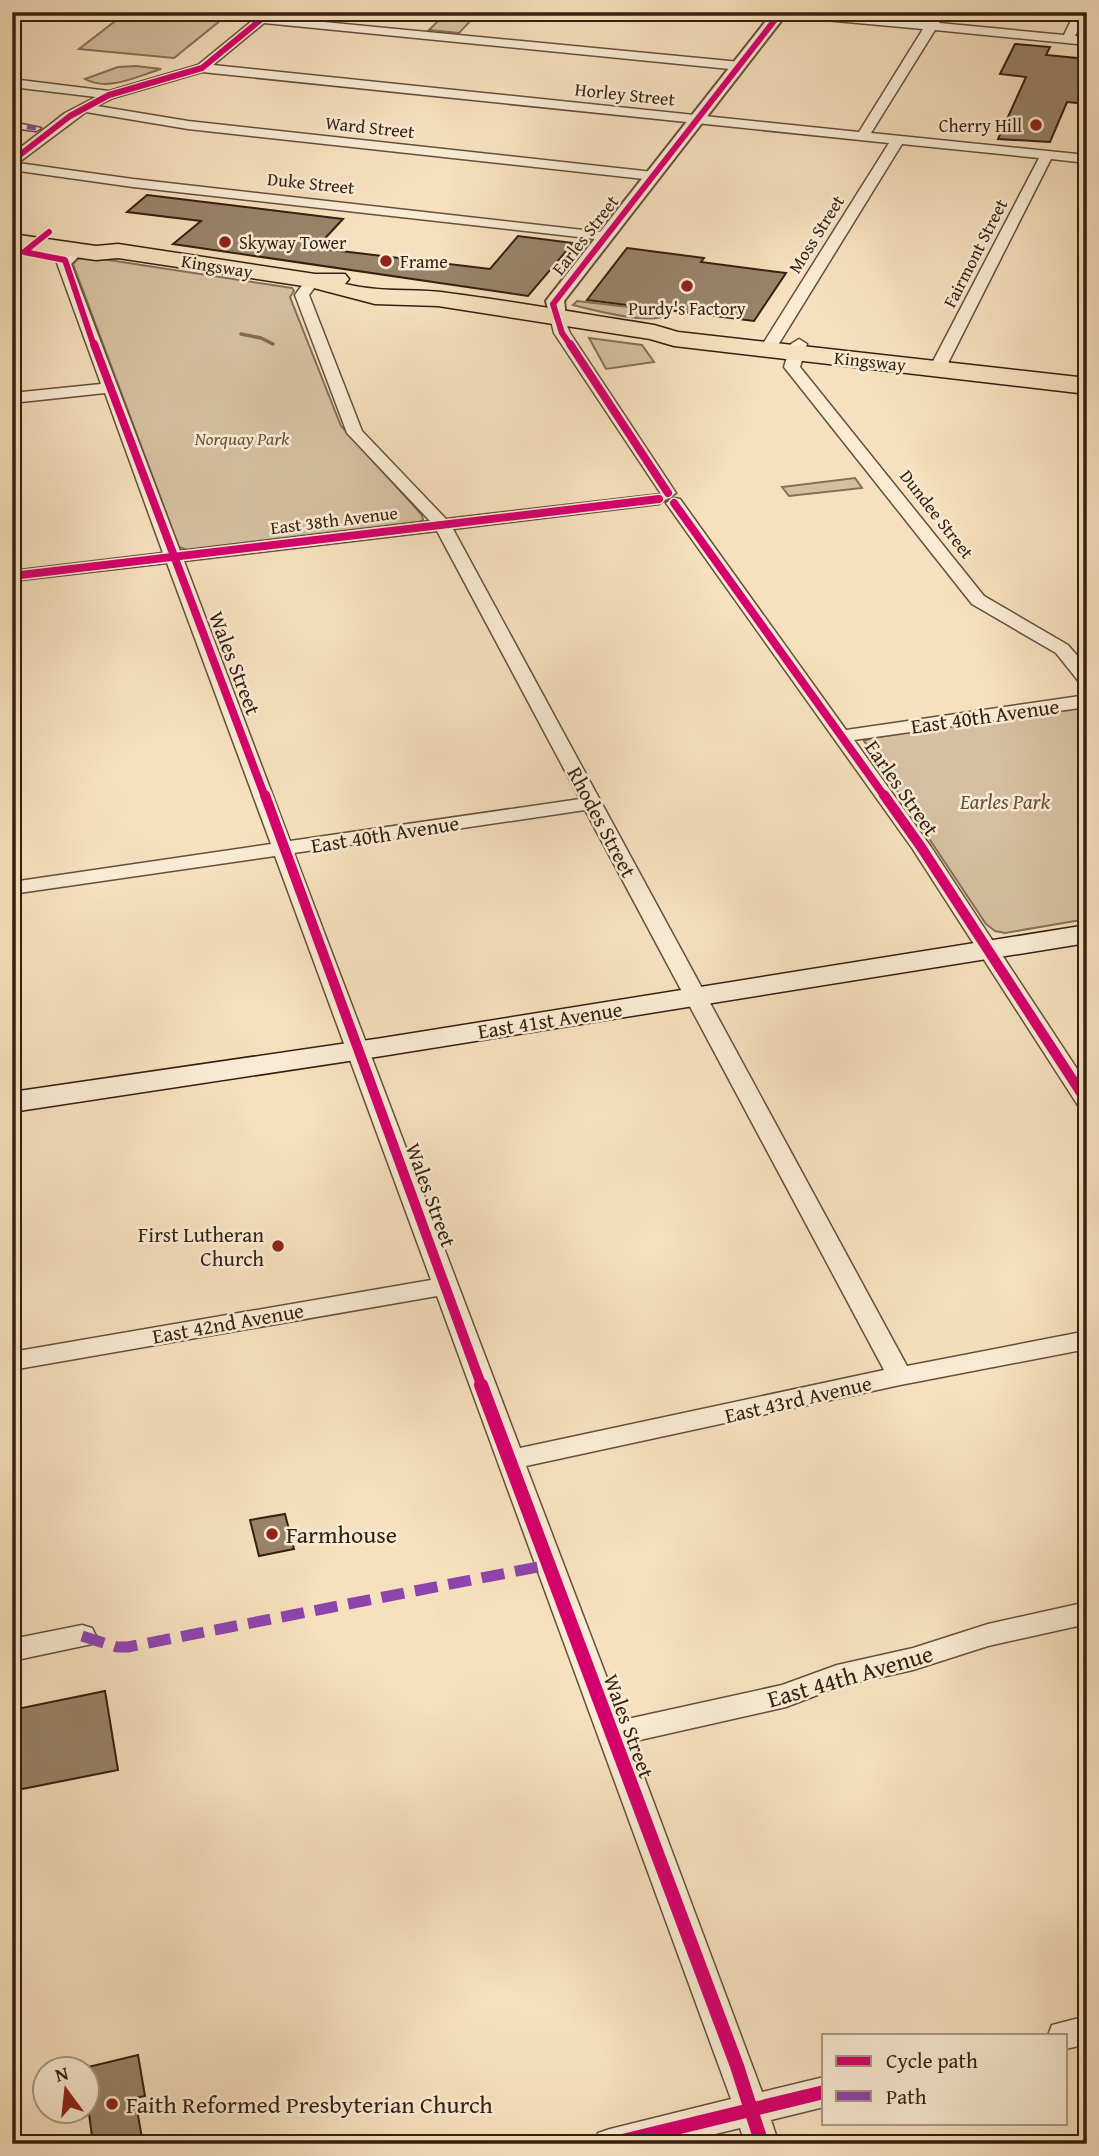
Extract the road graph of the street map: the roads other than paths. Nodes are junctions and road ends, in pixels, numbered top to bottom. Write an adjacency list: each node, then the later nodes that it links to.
1 (781, 12): 5 (street); 8 (street, Earles Street)
2 (940, 12): 5 (street)
3 (1082, 12): 6 (street)
4 (265, 16): 8 (street); 9 (street)
5 (931, 27): 6 (street); 16 (street)
6 (1068, 39): 7 (street)
7 (1087, 41)
8 (740, 66): 13 (street, Earles Street)
9 (202, 68): 11 (street); 13 (street, Horley Street)
10 (12, 83): 11 (street)
11 (109, 95): 12 (street)
12 (83, 108): 20 (street); 21 (street, Ward Street)
13 (698, 119): 16 (street, Horley Street); 21 (street, Earles Street)
14 (12, 125): 15 (street)
15 (36, 128)
16 (863, 135): 17 (street, Horley Street)
17 (898, 139): 18 (street, Horley Street); 28 (street, Moss Street)
18 (1047, 155): 19 (street, Horley Street); 30 (street, Fairmont Street)
19 (1087, 159)
20 (12, 164): 22 (street, Duke Street)
21 (653, 176): 22 (street, Earles Street)
22 (605, 236): 27 (street, Earles Street)
23 (16, 239): 24 (main road, Kingsway); 25 (main road, Kingsway)
24 (78, 250): 25 (main road, Kingsway); 33 (street, Wales Street)
25 (118, 251): 26 (main road, Kingsway)
26 (314, 281): 27 (main road, Kingsway); 36 (street, Rhodes Street)
27 (557, 317): 28 (main road, Kingsway); 35 (street, Earles Street)
28 (769, 345): 29 (main road, Kingsway)
29 (797, 348): 30 (main road, Kingsway); 39 (street, Dundee Street)
30 (940, 364): 31 (main road, Kingsway); 32 (main road, Kingsway)
31 (1087, 375)
32 (1087, 386)
33 (110, 388): 34 (street); 37 (street, Wales Street)
34 (12, 398)
35 (667, 498): 36 (street, East 38th Avenue); 41 (street, Earles Street)
36 (442, 525): 37 (street, East 38th Avenue); 42 (street, Rhodes Street)
37 (174, 557): 38 (street, East 38th Avenue); 43 (street, Wales Street)
38 (12, 576)
39 (1087, 679)
40 (1087, 701): 41 (street, East 40th Avenue)
41 (842, 736): 46 (street, Earles Street)
42 (592, 803): 43 (street, East 40th Avenue); 47 (street, Rhodes Street)
43 (283, 849): 44 (street, East 40th Avenue); 48 (street, Wales Street)
44 (12, 888)
45 (1087, 934): 46 (main road, East 41st Avenue)
46 (988, 950): 47 (main road, East 41st Avenue); 50 (street, Earles Street)
47 (694, 997): 48 (main road, East 41st Avenue); 54 (street, Rhodes Street)
48 (359, 1050): 49 (main road, East 41st Avenue); 51 (street, Wales Street)
49 (12, 1102)
50 (1087, 1102)
51 (444, 1286): 53 (street, East 42nd Avenue); 55 (street, Wales Street)
52 (1087, 1340): 54 (street, East 43rd Avenue)
53 (12, 1361)
54 (900, 1376): 55 (street, East 43rd Avenue)
55 (510, 1460): 59 (street, Wales Street)
56 (1087, 1613): 59 (street, East 44th Avenue)
57 (82, 1636): 58 (street)
58 (12, 1650)
59 (612, 1734): 63 (street, Wales Street)
60 (1087, 2030): 61 (street)
61 (1068, 2034)
62 (822, 2092): 63 (street)
63 (751, 2109): 64 (street); 65 (street, Wales Street)
64 (610, 2144)
65 (762, 2144)

